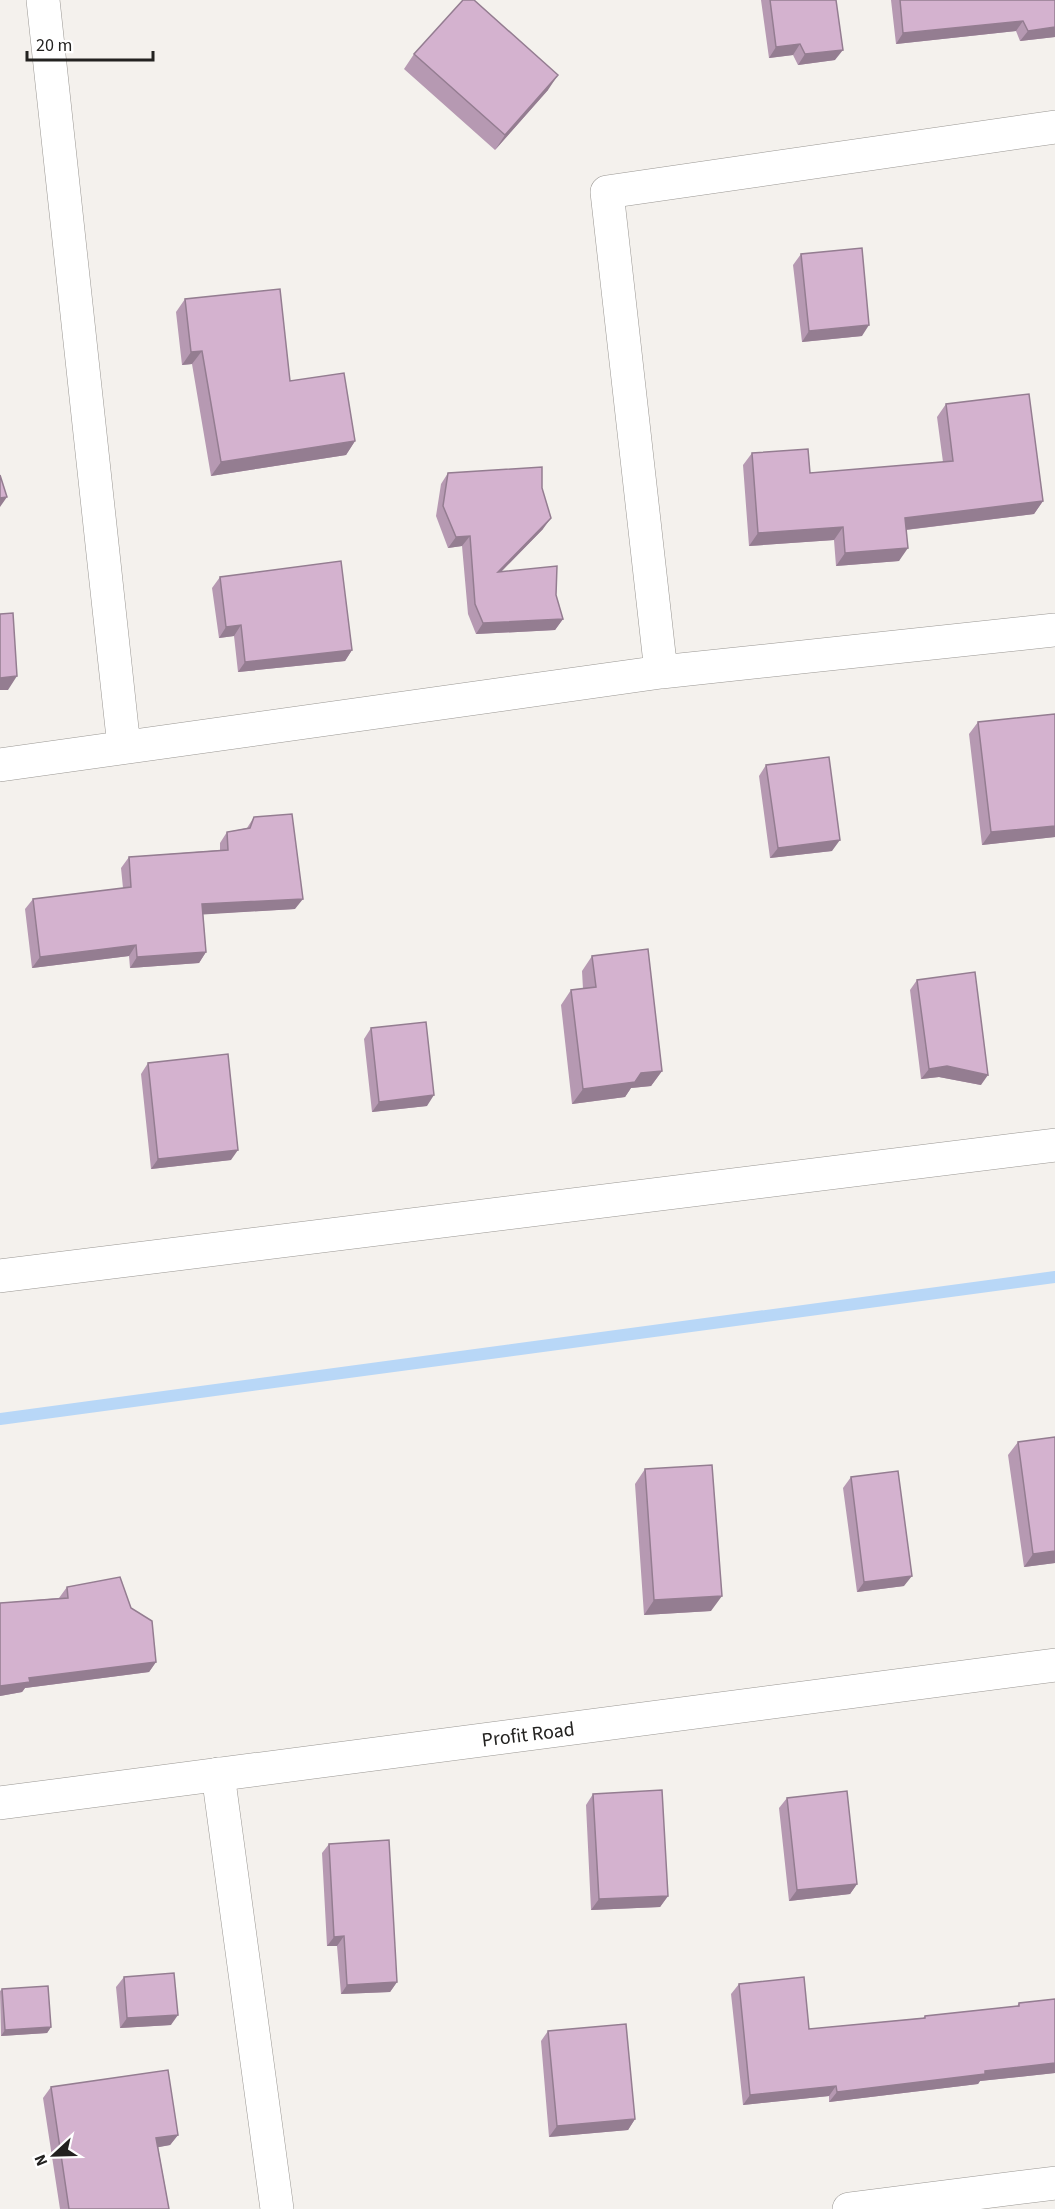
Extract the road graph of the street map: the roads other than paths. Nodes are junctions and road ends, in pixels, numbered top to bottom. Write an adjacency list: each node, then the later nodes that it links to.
1 (43, 0): 5 (street)
2 (1055, 127): 4 (street)
3 (1055, 630): 4 (street)
4 (661, 672): 5 (street)
5 (124, 747): 6 (street)
6 (0, 765)
7 (1055, 1145): 8 (street)
8 (0, 1276)
9 (1055, 1665): 10 (street, Profit Road)
10 (218, 1774): 11 (street, Profit Road); 13 (street)
11 (0, 1803)
12 (1055, 2183): 14 (street)
13 (277, 2209)
14 (849, 2209)

